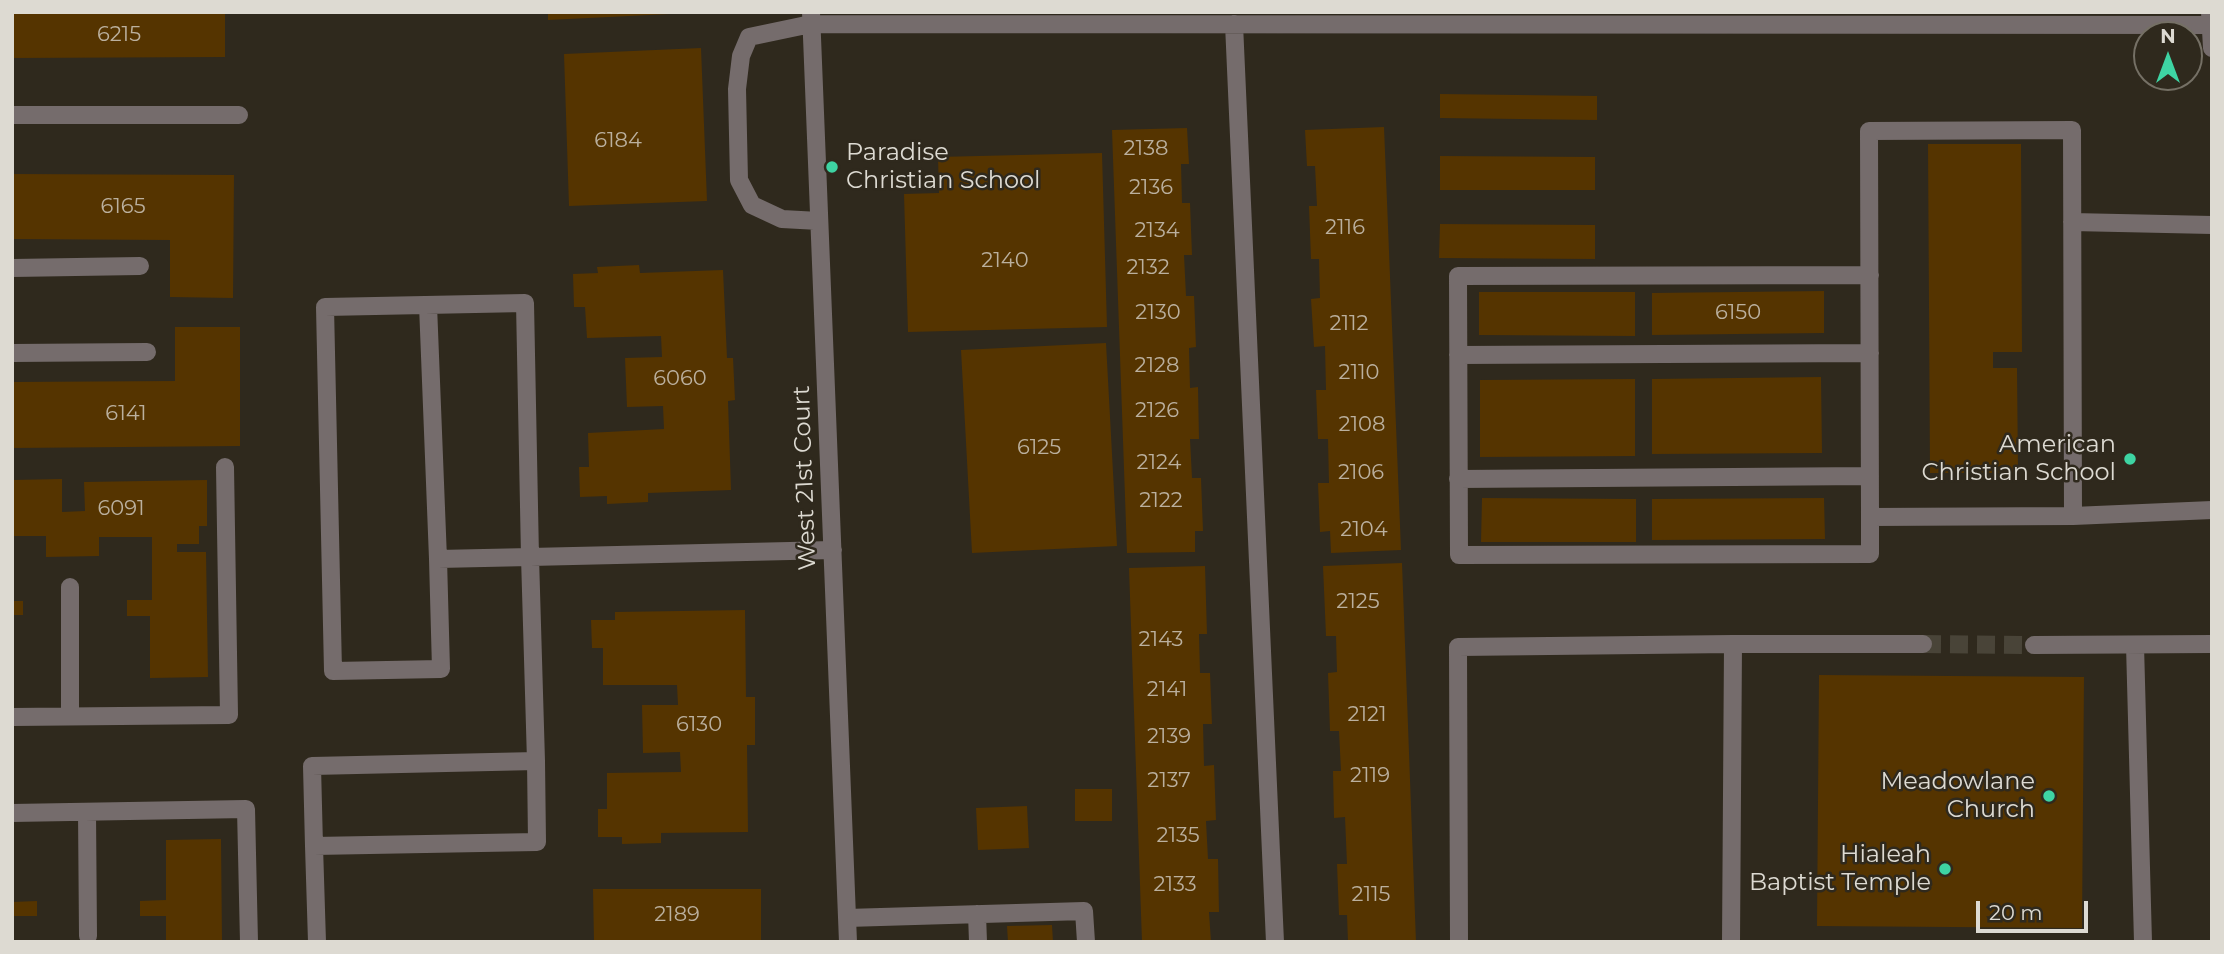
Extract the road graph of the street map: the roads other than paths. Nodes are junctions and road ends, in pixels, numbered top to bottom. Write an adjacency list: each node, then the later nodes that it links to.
1 (2210, 12): 7 (street)
2 (811, 18): 6 (street); 11 (street, West 21st Court); 11 (street)
3 (1518, 18): 4 (street); 6 (street)
4 (1781, 18): 5 (street)
5 (2097, 18): 7 (street)
6 (1234, 24): 51 (street)
7 (2211, 26): 8 (street)
8 (2212, 48)
9 (12, 115): 10 (street)
10 (239, 115)
11 (819, 221): 28 (street, West 21st Court)
12 (2073, 222): 13 (street); 16 (street); 26 (street)
13 (2212, 225)
14 (140, 266): 15 (street)
15 (12, 268)
16 (1870, 275): 19 (street); 21 (street)
17 (428, 305): 29 (street); 30 (street); 30 (street)
18 (147, 352): 20 (street)
19 (1870, 353): 21 (street); 23 (street)
20 (12, 354)
21 (1458, 355): 24 (street)
22 (225, 467): 37 (street)
23 (1870, 476): 24 (street); 27 (street)
24 (1458, 479): 27 (street)
25 (2212, 510): 26 (street)
26 (2073, 516): 27 (street)
27 (1870, 517)
28 (833, 550): 29 (street); 44 (street, West 21st Court)
29 (530, 556): 30 (street); 39 (street)
30 (438, 559)
31 (70, 587): 37 (street)
32 (2212, 644): 36 (street)
33 (1733, 645): 34 (street); 52 (street); 53 (street)
34 (1923, 645)
35 (2034, 645): 36 (street)
36 (2135, 645): 54 (street)
37 (70, 716): 38 (street)
38 (12, 717)
39 (536, 761): 42 (street); 42 (street)
40 (87, 812): 41 (street); 45 (street); 46 (street)
41 (12, 813)
42 (314, 846): 47 (street)
43 (977, 914): 44 (street); 49 (street); 50 (street)
44 (847, 918): 48 (street, West 21st Court)
45 (88, 936)
46 (249, 942)
47 (317, 942)
48 (848, 942)
49 (978, 942)
50 (1086, 942)
51 (1275, 942)
52 (1459, 942)
53 (1731, 942)
54 (2143, 942)

